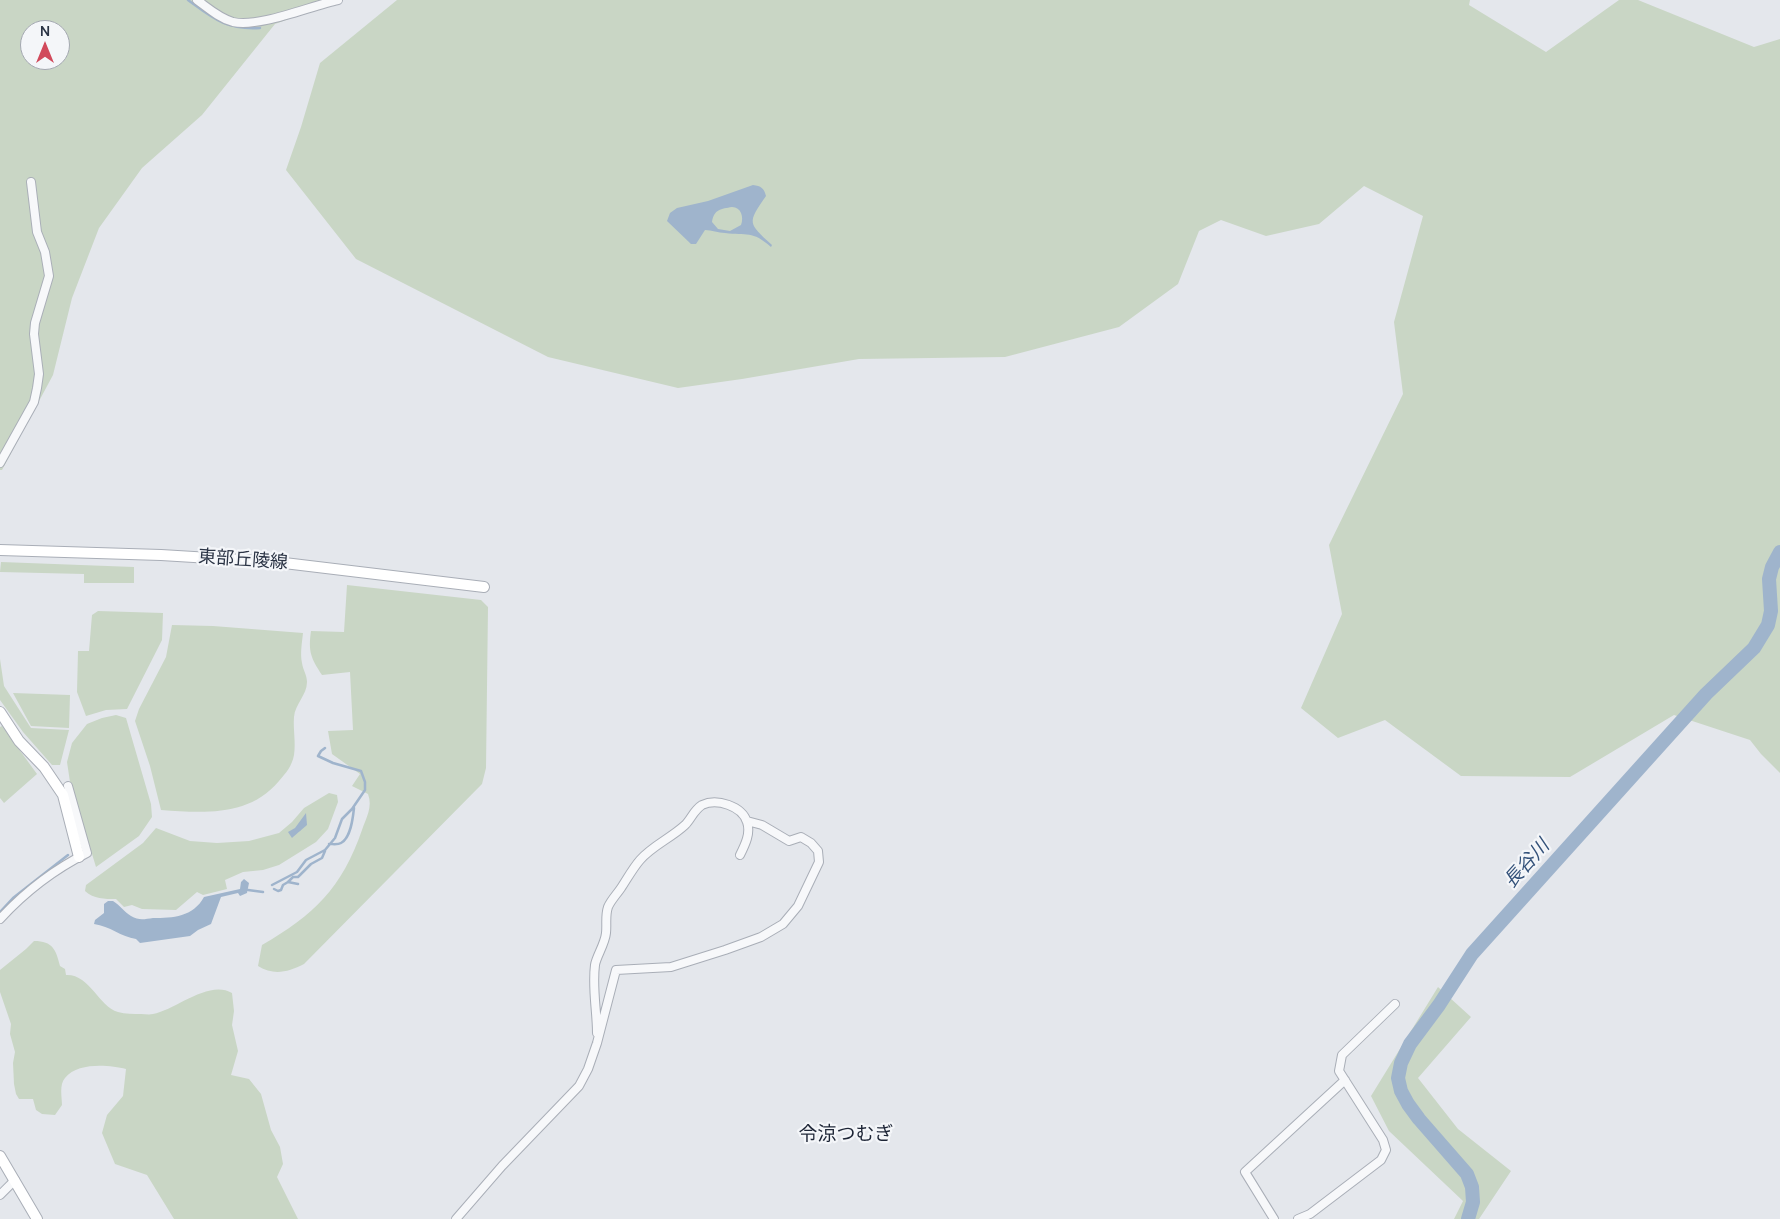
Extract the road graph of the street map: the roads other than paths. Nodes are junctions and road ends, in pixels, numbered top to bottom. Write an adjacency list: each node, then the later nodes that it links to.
1 (197, 0): 2 (street)
2 (338, 0)
3 (31, 182): 4 (street)
4 (0, 463)
5 (0, 550): 6 (street, 東部丘陵線)
6 (484, 587)
7 (0, 712): 11 (street)
8 (68, 786): 11 (street)
9 (747, 821): 10 (street); 14 (street); 14 (street)
10 (740, 855)
11 (79, 857): 12 (street)
12 (0, 919)
13 (1395, 1004): 15 (street)
14 (597, 1043): 20 (street)
15 (1345, 1080): 21 (street); 22 (street)
16 (0, 1156): 17 (street)
17 (15, 1180): 18 (street); 19 (street)
18 (0, 1195)
19 (37, 1219)
20 (456, 1219)
21 (1274, 1219)
22 (1298, 1219)

